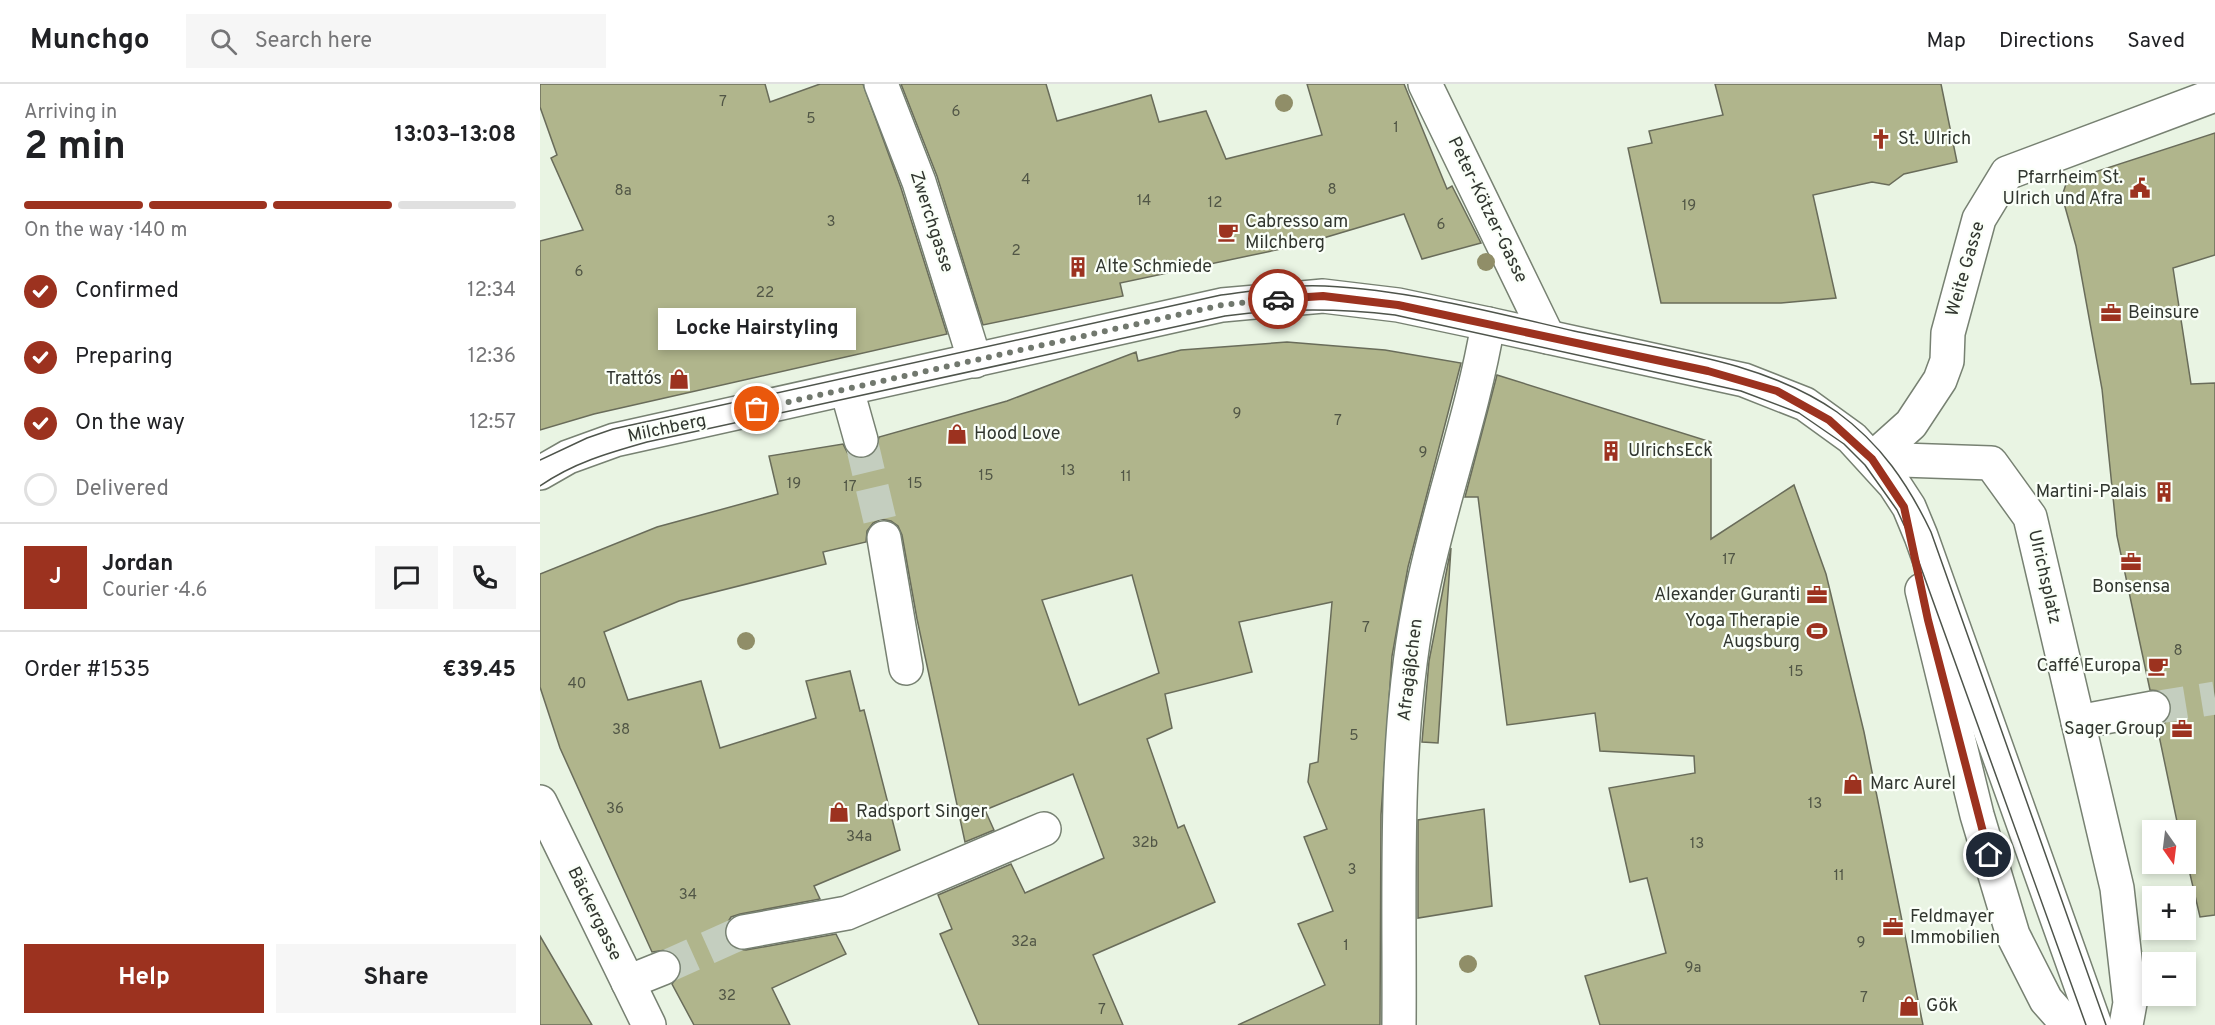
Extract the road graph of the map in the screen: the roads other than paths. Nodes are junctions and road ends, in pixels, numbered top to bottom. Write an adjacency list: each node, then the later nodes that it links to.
1 (881, 84): 6 (street, Zwerchgasse)
2 (1425, 84): 5 (street, Peter-Kötzer-Gasse)
3 (2215, 95): 9 (street, Weite Gasse)
4 (1488, 324): 5 (street, Milchberg); 6 (street, Milchberg); 21 (street, Afragäßchen)
5 (1548, 337): 9 (street, Milchberg)
6 (975, 361): 7 (street, Milchberg)
7 (847, 390): 8 (street); 10 (street, Milchberg)
8 (861, 440)
9 (1872, 459): 14 (street, Ulrichsplatz); 22 (street); 23 (street)
10 (540, 473)
11 (884, 538): 12 (street)
12 (906, 668)
13 (2153, 708): 14 (street)
14 (2078, 722): 24 (street, Ulrichsplatz)
15 (540, 802): 19 (street, Bäckergasse)
16 (1044, 829): 17 (street)
17 (743, 932)
18 (663, 968): 19 (street)
19 (628, 982): 20 (street, Bäckergasse)
20 (649, 1025)
21 (1399, 1025)
22 (2068, 1025)
23 (2095, 1025)
24 (2126, 1025)

